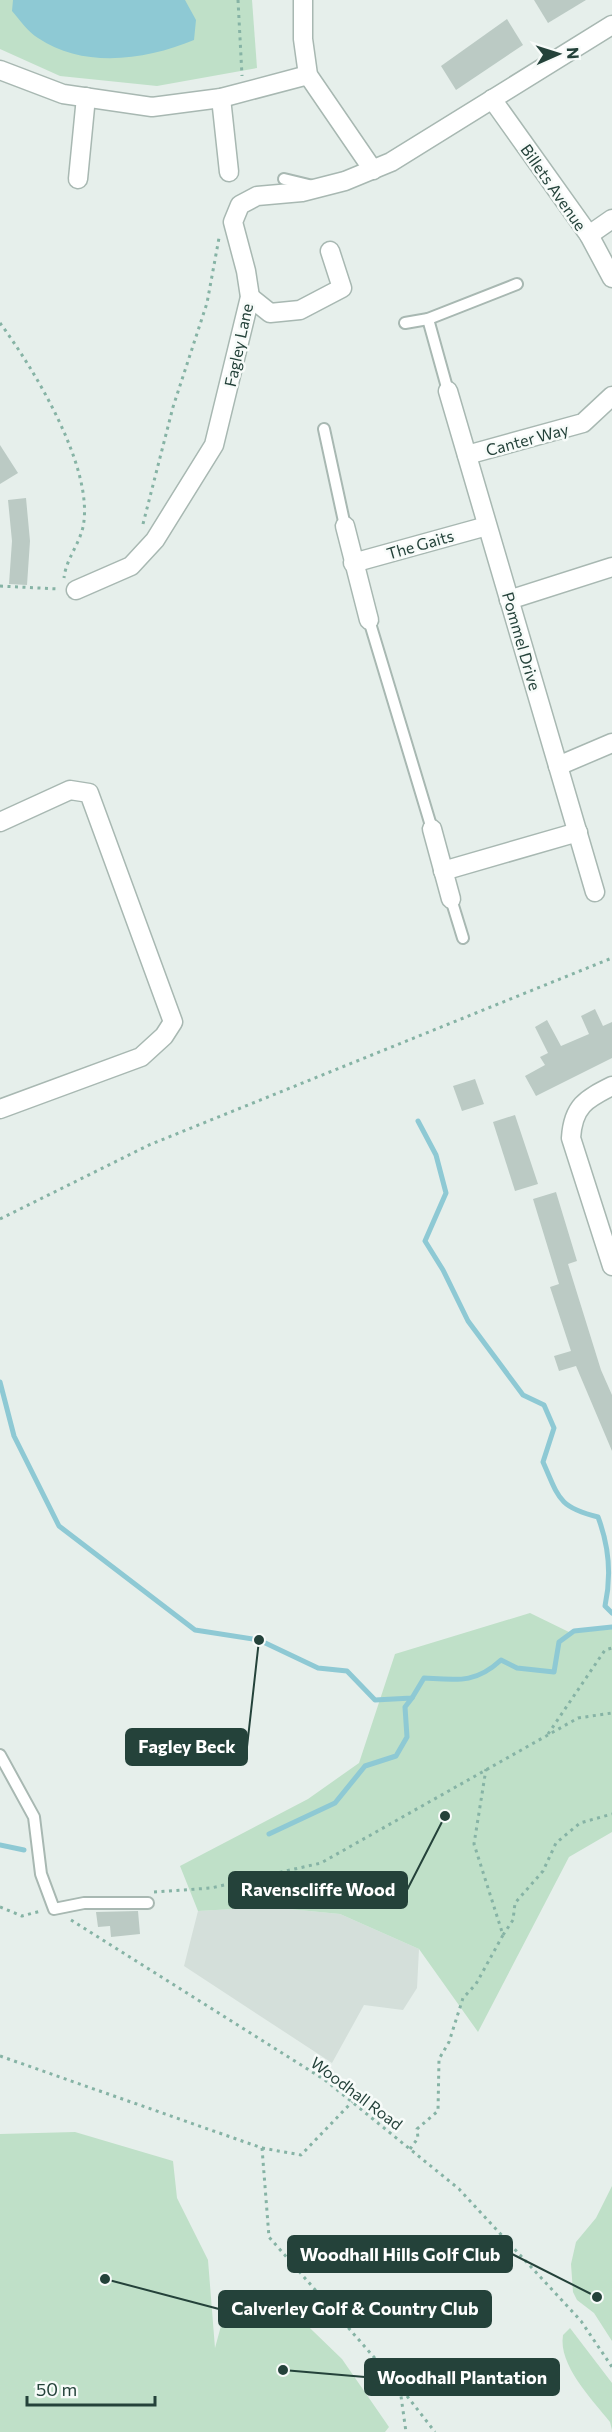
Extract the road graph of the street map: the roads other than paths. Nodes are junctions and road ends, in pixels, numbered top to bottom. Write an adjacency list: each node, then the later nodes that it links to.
1 (303, 0): 4 (street)
2 (612, 25): 7 (street)
3 (0, 70): 5 (street)
4 (308, 75): 6 (street); 8 (street)
5 (86, 97): 6 (street); 10 (street)
6 (222, 98): 9 (street)
7 (492, 99): 8 (street); 14 (street, Billets Avenue)
8 (373, 170): 12 (street)
9 (229, 172)
10 (78, 179)
11 (284, 179): 12 (lane)
12 (319, 188): 18 (street, Fagley Lane)
13 (612, 219): 14 (street)
14 (589, 236): 16 (street, Billets Avenue)
15 (330, 251): 18 (street)
16 (612, 278)
17 (517, 284): 19 (lane)
18 (250, 297): 29 (street, Fagley Lane)
19 (428, 319): 20 (lane); 21 (lane)
20 (405, 323)
21 (448, 391): 24 (street, Pommel Drive)
22 (612, 396): 24 (street, Canter Way)
23 (324, 429): 26 (lane)
24 (467, 455): 25 (street, Pommel Drive)
25 (488, 525): 27 (street, The Gaits); 30 (street, Pommel Drive)
26 (345, 526): 27 (street)
27 (353, 563): 31 (street)
28 (612, 567): 30 (street)
29 (69, 590)
30 (509, 600): 33 (street, Pommel Drive)
31 (369, 620): 35 (lane)
32 (612, 743): 33 (street)
33 (558, 766): 36 (street, Pommel Drive)
34 (0, 822): 42 (street)
35 (432, 829): 37 (street)
36 (578, 832): 37 (street); 38 (street, Pommel Drive)
37 (442, 871): 39 (street)
38 (595, 892)
39 (451, 899): 40 (lane)
40 (463, 938)
41 (612, 1086): 43 (street)
42 (0, 1109)
43 (610, 1255)
44 (0, 1755): 45 (lane)
45 (146, 1898)

